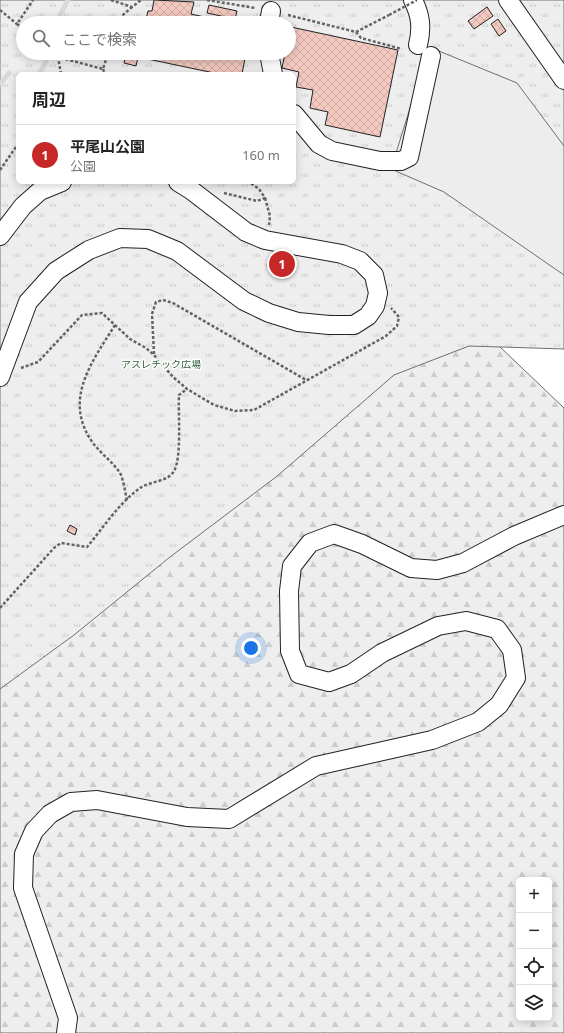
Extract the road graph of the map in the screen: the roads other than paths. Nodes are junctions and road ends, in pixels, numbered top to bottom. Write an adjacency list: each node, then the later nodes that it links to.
1 (413, 0): 6 (street)
2 (508, 0): 5 (street)
3 (270, 60): 4 (street)
4 (273, 72)
5 (564, 80)
6 (296, 116)
7 (57, 184): 9 (street)
8 (181, 184): 10 (street)
9 (0, 236)
10 (0, 377)
11 (564, 515): 12 (street)
12 (66, 1033)

